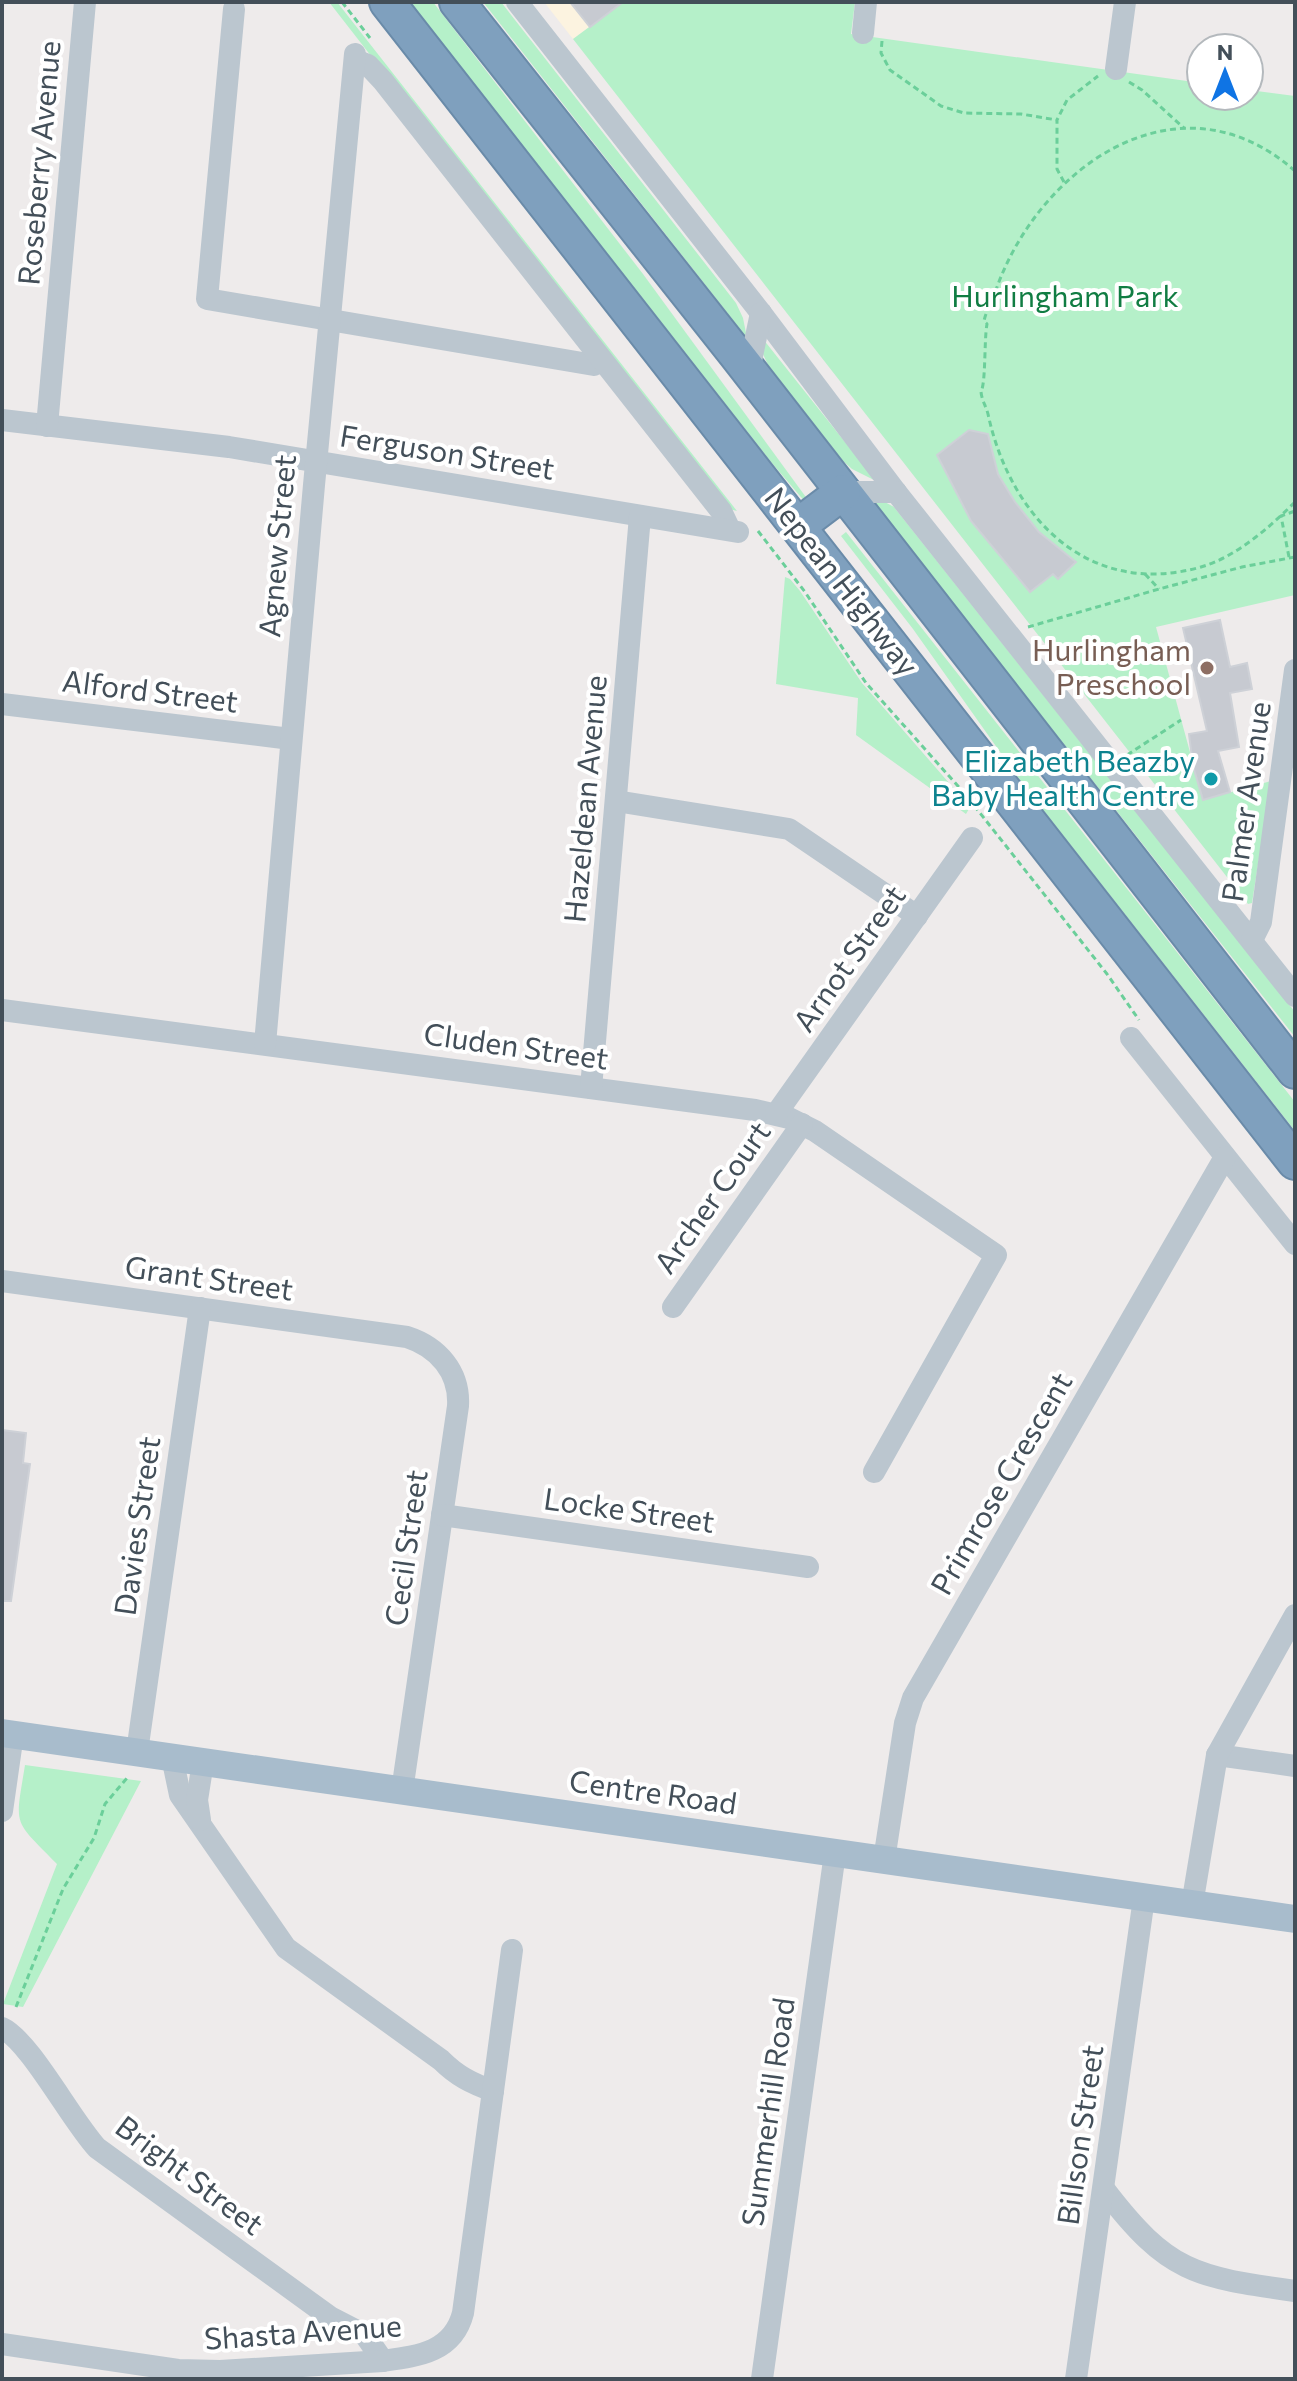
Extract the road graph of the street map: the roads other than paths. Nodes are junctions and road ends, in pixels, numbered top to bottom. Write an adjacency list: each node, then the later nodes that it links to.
1 (85, 2): 15 (street, Roseberry Avenue)
2 (387, 2): 20 (highway, Nepean Highway)
3 (457, 2): 13 (highway, Nepean Highway)
4 (517, 2): 10 (street)
5 (866, 2): 8 (street)
6 (1125, 2): 9 (street)
7 (234, 9): 11 (street)
8 (872, 35)
9 (1113, 76)
10 (761, 313): 13 (street); 18 (street)
11 (329, 320): 12 (street); 12 (street, Agnew Street); 16 (street, Agnew Street)
12 (602, 360): 19 (street, Ferguson Street)
13 (749, 370): 17 (highway, Nepean Highway)
14 (2, 420): 15 (street, Ferguson Street)
15 (47, 426): 16 (street, Ferguson Street)
16 (316, 461): 19 (street, Ferguson Street); 23 (street, Agnew Street)
17 (843, 492): 18 (street); 20 (highway); 32 (highway, Nepean Highway)
18 (896, 492): 27 (street)
19 (640, 516): 24 (street, Hazeldean Avenue)
20 (798, 526): 37 (highway, Nepean Highway)
21 (1295, 670): 27 (street, Palmer Avenue)
22 (2, 704): 23 (street, Alford Street)
23 (291, 739): 31 (street, Agnew Street)
24 (616, 801): 26 (street); 33 (street, Hazeldean Avenue)
25 (972, 838): 26 (street, Arnot Street)
26 (917, 916): 34 (street, Arnot Street)
27 (1252, 940): 28 (street)
28 (1295, 996)
29 (2, 1010): 31 (street, Cluden Street)
30 (1137, 1032): 36 (street)
31 (265, 1044): 33 (street, Cluden Street)
32 (1295, 1071)
33 (591, 1088): 34 (street, Cluden Street)
34 (776, 1114): 35 (street, Cluden Street)
35 (802, 1124): 40 (street, Archer Court); 43 (street, Cluden Street)
36 (1225, 1157): 38 (street); 57 (street, Primrose Crescent)
37 (1295, 1162)
38 (1295, 1244)
39 (2, 1281): 41 (street, Grant Street)
40 (673, 1307)
41 (200, 1308): 42 (street, Grant Street); 51 (street, Davies Street)
42 (407, 1337): 44 (street, Cecil Street)
43 (874, 1472)
44 (442, 1515): 45 (street, Locke Street); 53 (street, Cecil Street)
45 (808, 1567)
46 (1295, 1615): 48 (street)
47 (8, 1733): 51 (main road, Centre Road); 54 (street)
48 (1217, 1755): 52 (street); 59 (street)
49 (172, 1757): 50 (main road, Centre Road); 51 (main road, Centre Road); 55 (street)
50 (203, 1762): 53 (main road, Centre Road); 55 (street)
51 (132, 1765)
52 (1295, 1766)
53 (402, 1791): 56 (main road, Centre Road)
54 (2, 1811)
55 (201, 1822): 63 (street)
56 (835, 1853): 57 (main road, Centre Road); 70 (street, Summerhill Road)
57 (884, 1860): 58 (main road, Centre Road)
58 (1144, 1898): 59 (main road, Centre Road); 64 (street, Billson Street)
59 (1192, 1905): 60 (main road, Centre Road)
60 (1295, 1919)
61 (512, 1950): 63 (street, Shasta Avenue)
62 (2, 2028): 66 (street, Bright Street)
63 (494, 2083): 68 (street, Shasta Avenue)
64 (1104, 2189): 65 (street); 71 (street, Billson Street)
65 (1295, 2291)
66 (330, 2317): 68 (street, Bright Street); 69 (street, Bright Street)
67 (2, 2344): 69 (street, Shasta Avenue)
68 (383, 2361): 69 (street, Shasta Avenue)
69 (355, 2364)
70 (762, 2379)
71 (1076, 2379)

